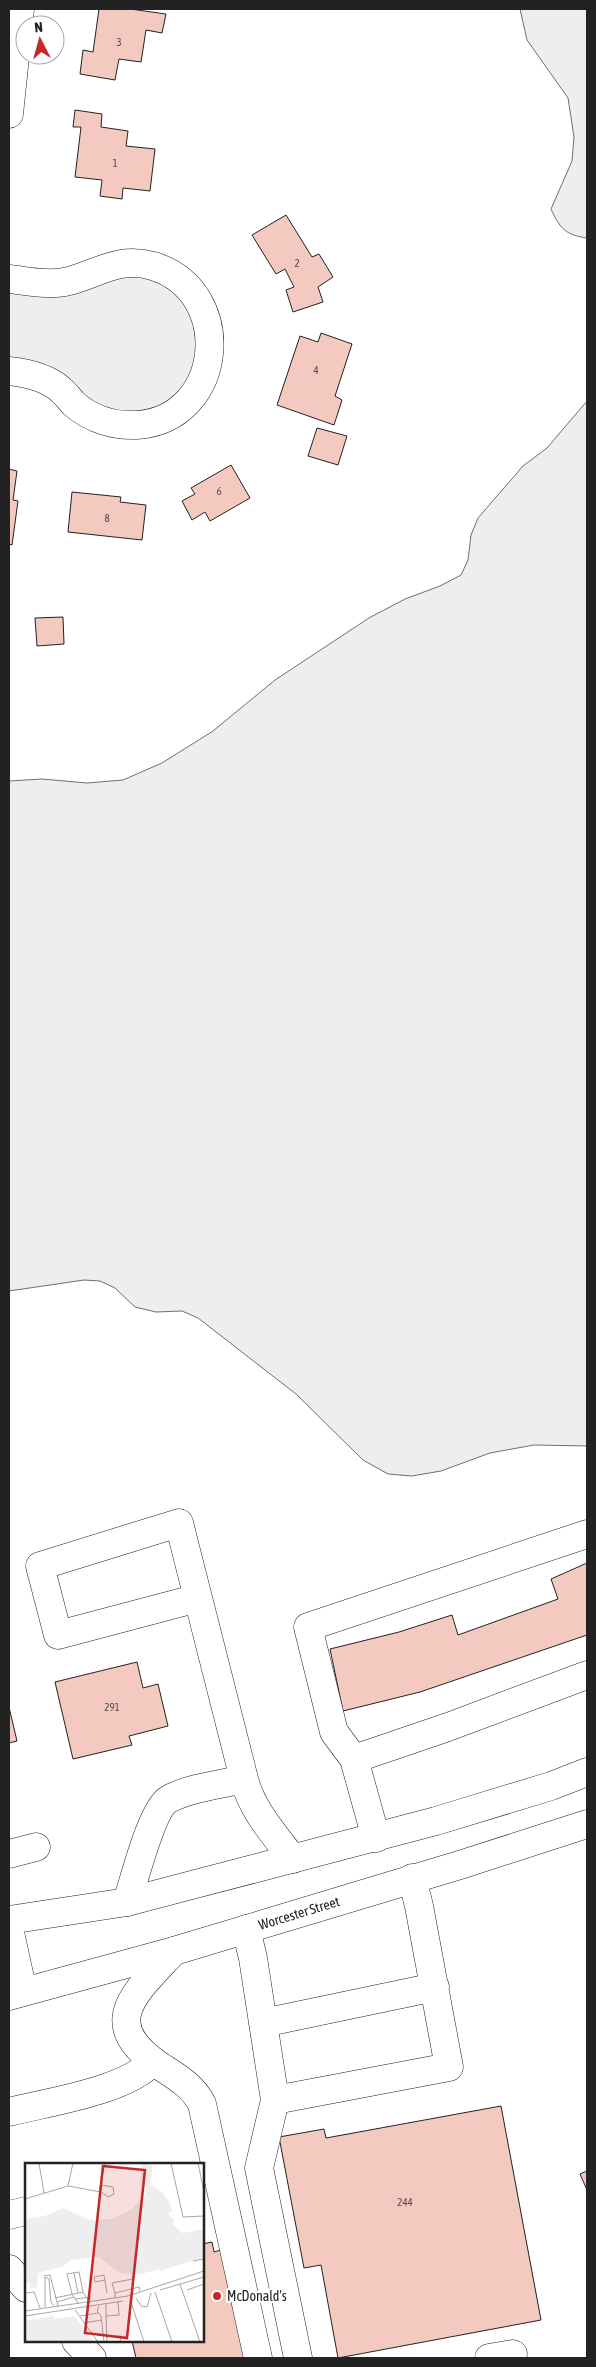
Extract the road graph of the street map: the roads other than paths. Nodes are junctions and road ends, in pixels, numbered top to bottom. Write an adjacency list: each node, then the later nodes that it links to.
1 (20, 9): 2 (main road)
2 (9, 114)
3 (9, 279): 4 (main road)
4 (9, 370)
5 (587, 1534): 8 (main road)
6 (198, 1598): 6 (main road); 10 (main road)
7 (587, 1675): 8 (main road)
8 (354, 1759): 12 (main road)
9 (587, 1772): 12 (main road)
10 (244, 1779): 15 (main road); 17 (main road)
11 (585, 1830): 16 (main road, Worcester Street)
12 (376, 1838): 15 (main road)
13 (36, 1847): 14 (main road)
14 (9, 1854)
15 (293, 1859): 17 (main road)
16 (412, 1878): 20 (main road, Worcester Street); 22 (main road)
17 (127, 1902): 18 (main road)
18 (9, 1920)
19 (9, 1928): 23 (main road)
20 (246, 1929): 21 (main road, Worcester Street); 24 (main road)
21 (174, 1951): 23 (main road, Worcester Street); 25 (main road)
22 (435, 1987): 24 (main road); 26 (main road)
23 (16, 1994)
24 (263, 2023): 26 (main road)
25 (153, 2061): 27 (main road); 28 (main road)
26 (275, 2100): 36 (main road)
27 (9, 2112)
28 (208, 2162): 35 (main road)
29 (25, 2211): 30 (main road)
30 (9, 2216)
31 (9, 2269): 32 (main road)
32 (25, 2287)
33 (77, 2342): 34 (main road)
34 (92, 2358)
35 (258, 2358)
36 (298, 2358)
37 (489, 2358): 38 (main road)
38 (512, 2358)

